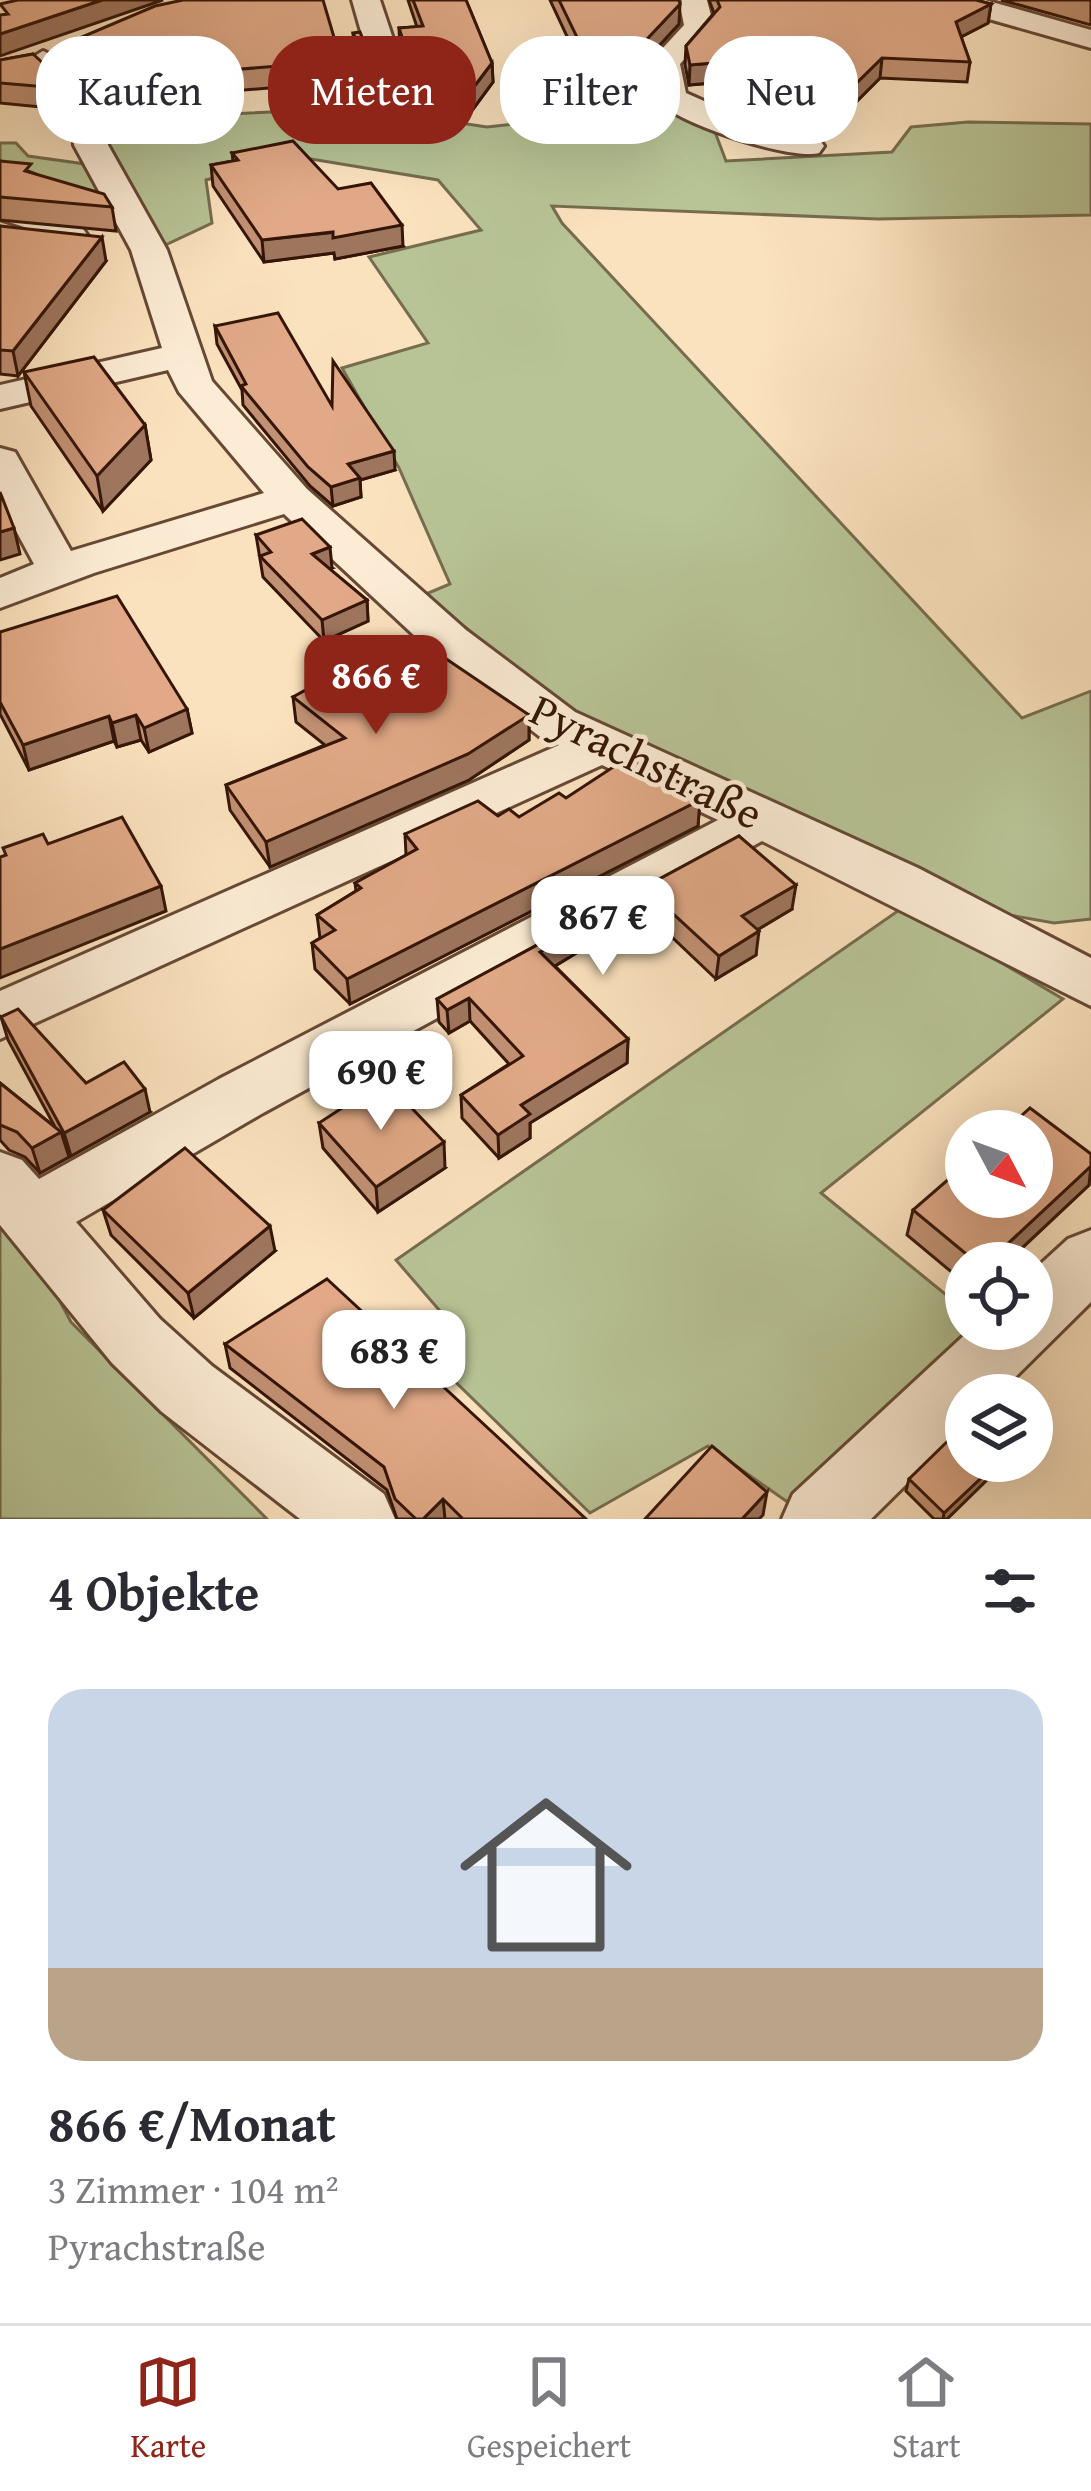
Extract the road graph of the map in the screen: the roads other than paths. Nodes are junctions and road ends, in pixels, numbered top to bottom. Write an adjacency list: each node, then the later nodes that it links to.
1 (366, 0): 4 (street)
2 (693, 0): 7 (street)
3 (953, 0): 5 (street)
4 (377, 36)
5 (1091, 39)
6 (91, 144): 9 (street, Pyrachstraße)
7 (807, 146)
8 (7, 231): 9 (street)
9 (149, 250): 10 (street, Pyrachstraße)
10 (181, 356): 11 (street); 13 (street, Pyrachstraße)
11 (0, 398)
12 (0, 461): 14 (street)
13 (292, 498): 14 (street); 17 (street, Pyrachstraße)
14 (65, 560): 15 (street); 16 (street)
15 (0, 572)
16 (0, 594)
17 (597, 744): 18 (street, Pyrachstraße); 20 (street)
18 (757, 816): 19 (street, Pyrachstraße); 21 (street)
19 (1086, 974)
20 (0, 1016)
21 (16, 1197): 25 (street)
22 (1091, 1259): 23 (street)
23 (1053, 1296)
24 (996, 1350): 26 (street)
25 (358, 1519)
26 (819, 1519)

